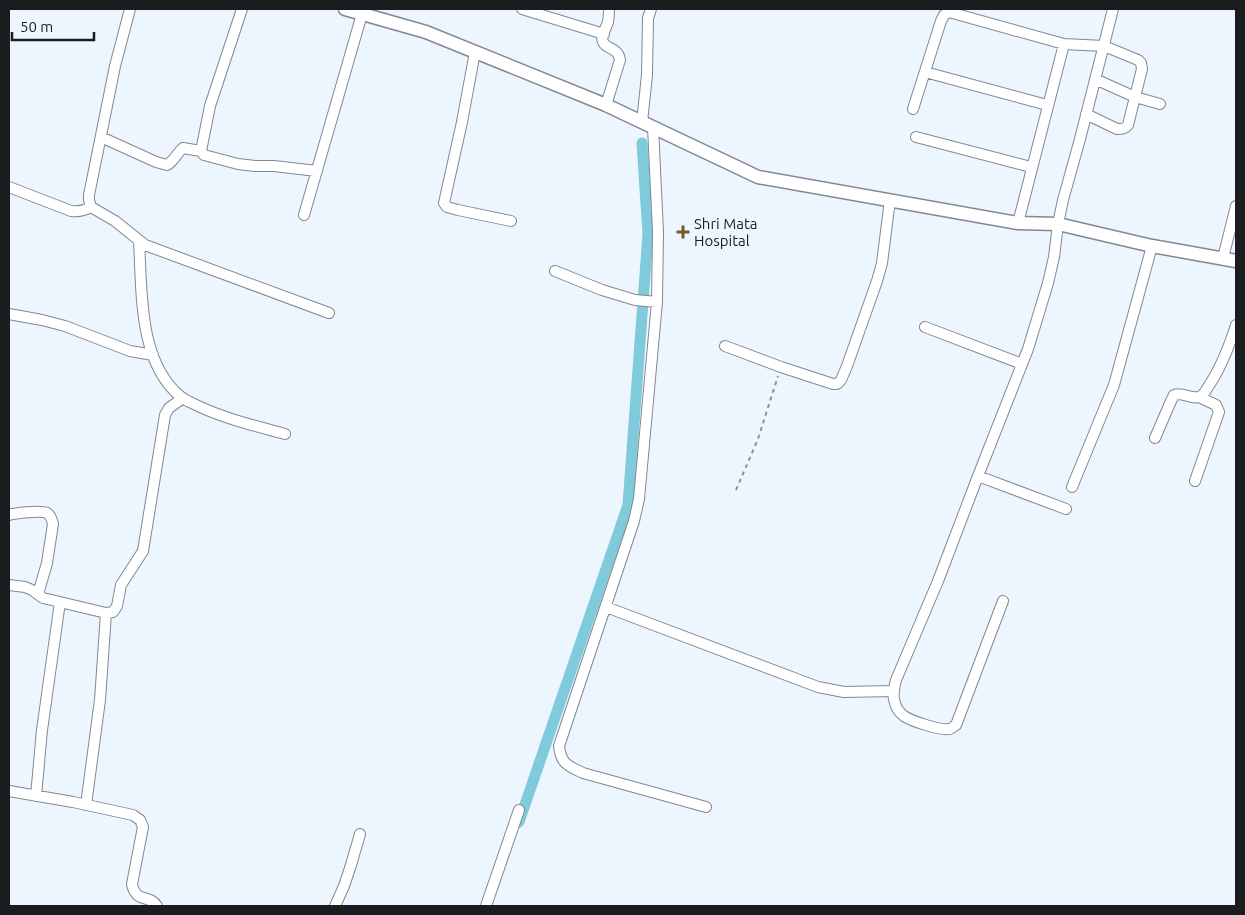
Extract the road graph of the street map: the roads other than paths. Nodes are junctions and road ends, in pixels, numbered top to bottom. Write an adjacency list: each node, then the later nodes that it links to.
1 (130, 9): 23 (street)
2 (242, 9): 25 (street)
3 (344, 9): 9 (street)
4 (522, 9): 10 (street)
5 (609, 9): 10 (street)
6 (651, 9): 22 (street)
7 (1113, 9): 12 (street)
8 (953, 10): 11 (street); 14 (street)
9 (362, 14): 13 (street); 27 (street)
10 (604, 34): 18 (street)
11 (1064, 44): 12 (street); 19 (street)
12 (1104, 46): 15 (street); 16 (street)
13 (475, 52): 18 (street); 33 (street)
14 (925, 72): 19 (street); 20 (street)
15 (1095, 79): 16 (street); 21 (street)
16 (1135, 97): 17 (street); 21 (street)
17 (1160, 104)
18 (606, 105): 22 (street)
19 (1048, 105): 26 (street)
20 (912, 109)
21 (1086, 114): 35 (street)
22 (648, 124): 29 (street); 41 (street)
23 (101, 137): 25 (street); 31 (street)
24 (916, 137): 26 (street)
25 (201, 151): 27 (street)
26 (1031, 166): 34 (street)
27 (317, 172): 32 (street)
28 (9, 187): 31 (street)
29 (890, 200): 34 (street); 46 (street)
30 (1236, 206): 38 (street)
31 (91, 207): 36 (street)
32 (304, 215)
33 (511, 221)
34 (1018, 223): 35 (street)
35 (1058, 224): 37 (street); 48 (street)
36 (139, 240): 42 (street); 47 (street)
37 (1152, 246): 38 (street); 55 (street)
38 (1222, 258): 39 (street)
39 (1236, 260)
40 (555, 271): 41 (street)
41 (655, 302): 62 (street)
42 (329, 313)
43 (9, 314): 47 (street)
44 (1236, 325): 49 (street)
45 (925, 327): 48 (street)
46 (725, 346)
47 (152, 355): 50 (street)
48 (1022, 364): 53 (street)
49 (1199, 397): 52 (street); 54 (street)
50 (182, 398): 51 (street); 63 (street)
51 (285, 434)
52 (1155, 438)
53 (978, 476): 56 (street); 64 (street)
54 (1195, 481)
55 (1072, 487)
56 (1066, 509)
57 (9, 515): 59 (street)
58 (9, 585): 59 (street)
59 (38, 594): 61 (street)
60 (1003, 601): 64 (street)
61 (60, 602): 63 (street); 66 (street)
62 (606, 607): 64 (street); 68 (street)
63 (106, 613): 67 (street)
64 (893, 691)
65 (9, 791): 66 (street)
66 (36, 796): 67 (street)
67 (86, 805): 71 (street)
68 (706, 807)
69 (519, 810): 73 (street)
70 (360, 834): 72 (street)
71 (157, 906)
72 (335, 906)
73 (486, 906)

